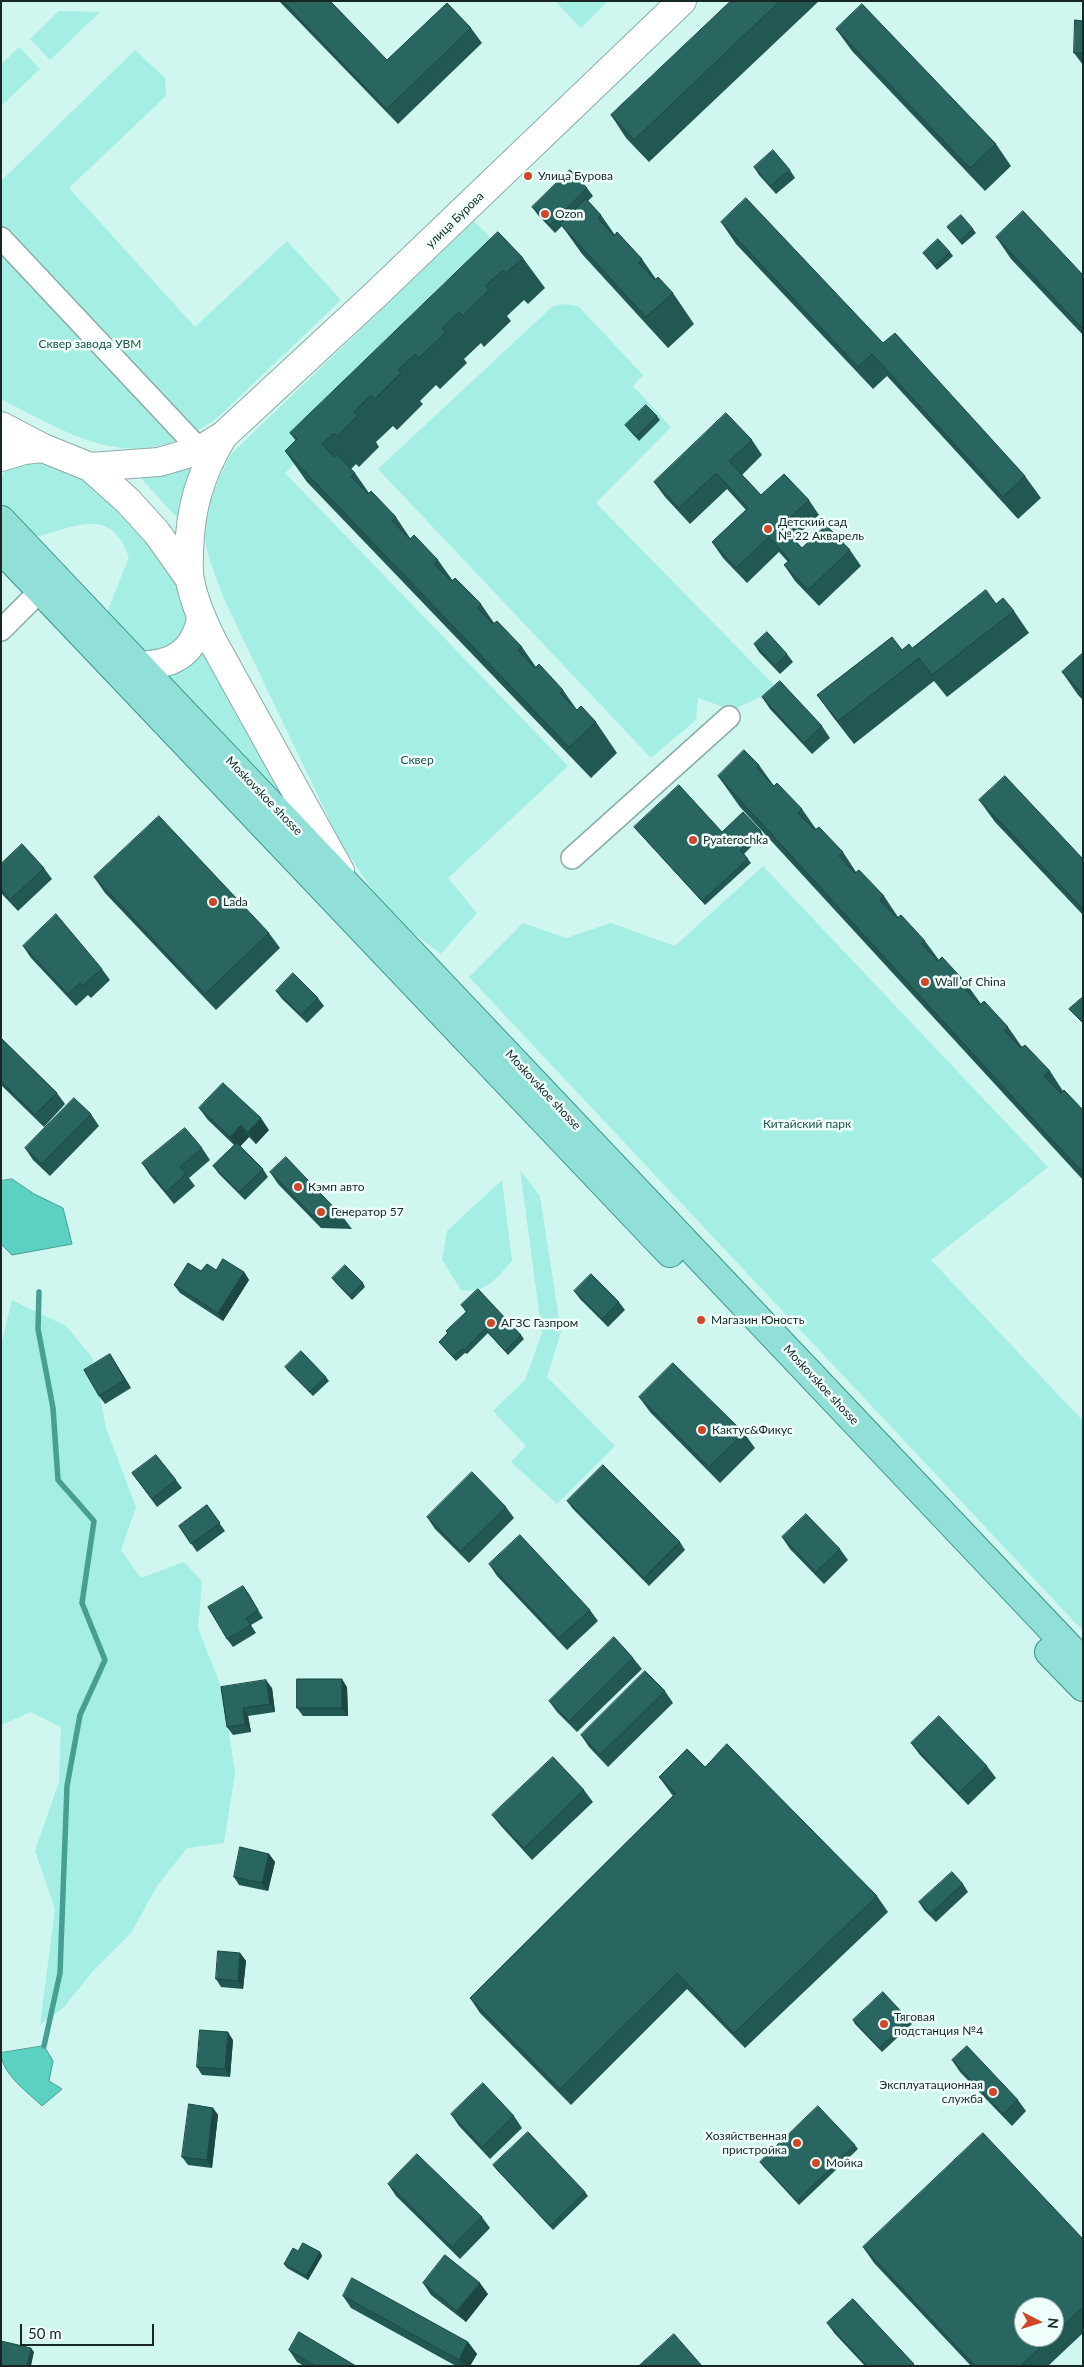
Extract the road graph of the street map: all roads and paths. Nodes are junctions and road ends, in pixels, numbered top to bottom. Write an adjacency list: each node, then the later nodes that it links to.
1 (682, 1): 4 (main road, улица Бурова)
2 (1, 238): 6 (street)
3 (1, 426): 5 (main road)
4 (224, 435): 6 (main road); 11 (main road)
5 (43, 448): 7 (main road); 8 (main road)
6 (200, 450): 8 (main road)
7 (1, 457)
8 (90, 467): 11 (main road)
9 (1, 520): 12 (main road, Moskovskoe shosse)
10 (1, 549): 12 (main road, Moskovskoe shosse)
11 (189, 578): 13 (main road)
12 (47, 583): 14 (street); 15 (main road, Moskovskoe shosse); 16 (main road, Moskovskoe shosse)
13 (201, 618): 16 (main road); 19 (main road)
14 (1, 630)
15 (112, 666): 16 (main road); 21 (main road, Moskovskoe shosse)
16 (139, 667): 19 (main road, Moskovskoe shosse)
17 (729, 717): 18 (street)
18 (572, 858)
19 (345, 881): 20 (main road, Moskovskoe shosse)
20 (1083, 1662)
21 (1083, 1687)

